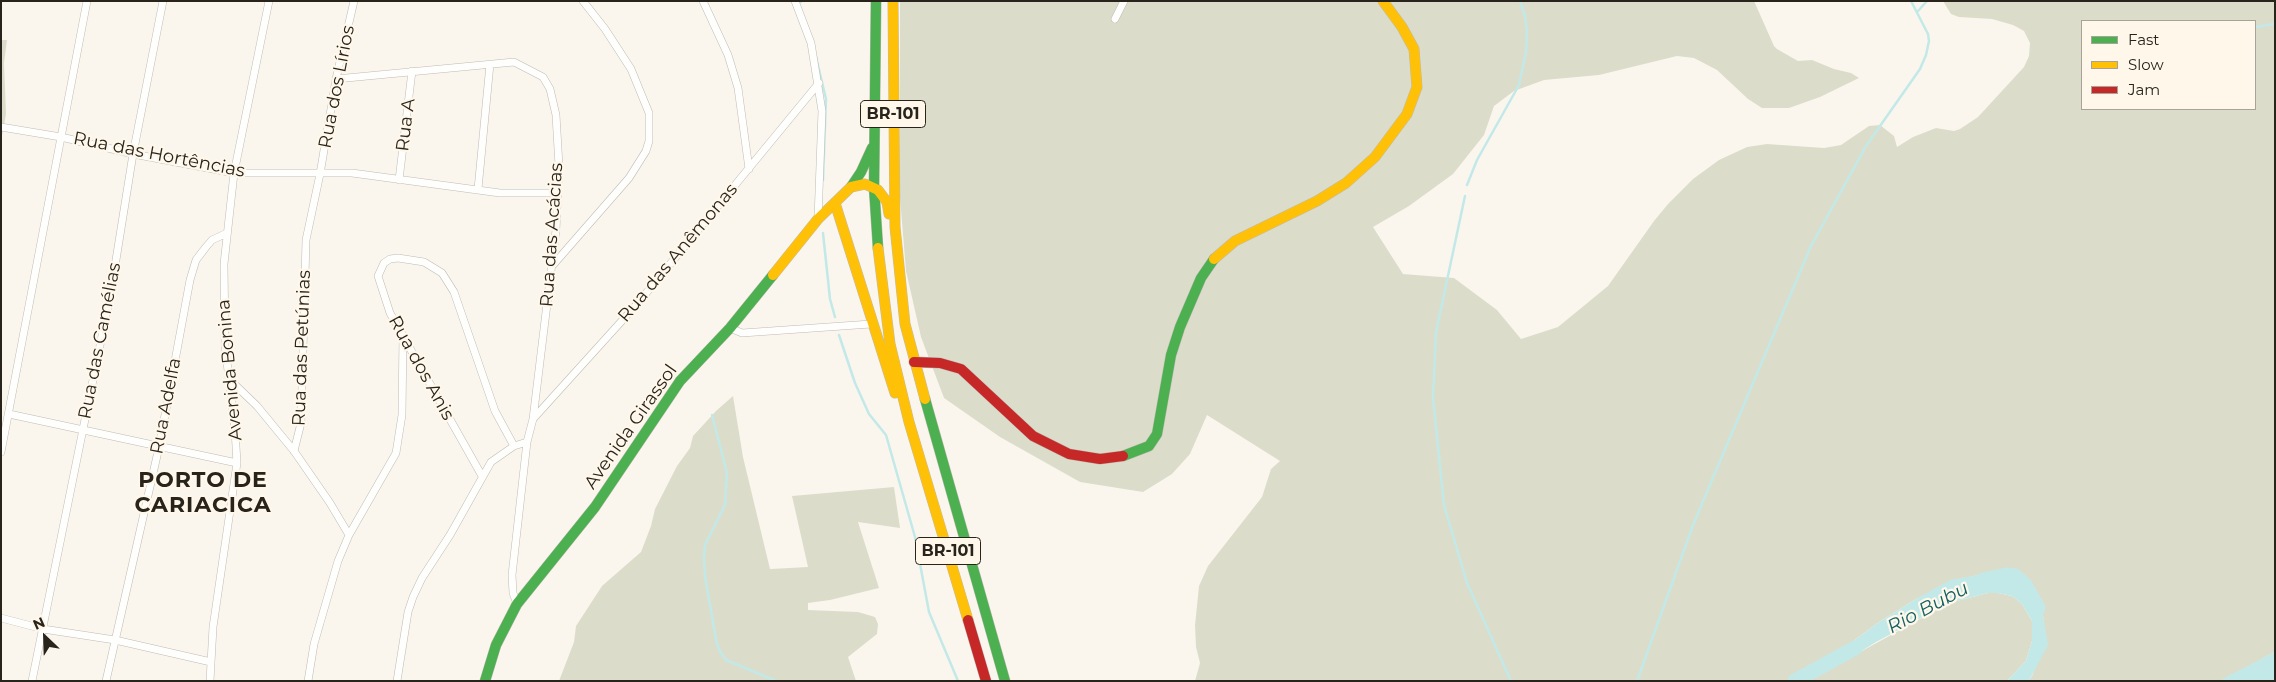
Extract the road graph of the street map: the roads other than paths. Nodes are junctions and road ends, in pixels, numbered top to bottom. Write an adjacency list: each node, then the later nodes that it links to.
1 (87, 1): 18 (street)
2 (163, 1): 20 (street, Rua das Camélias)
3 (269, 1): 22 (street, Avenida Bonina)
4 (354, 1): 15 (street, Rua dos Lírios)
5 (583, 1): 32 (street)
6 (703, 1): 21 (street)
7 (795, 1): 16 (street)
8 (876, 1): 19 (main road, BR-101)
9 (893, 1): 34 (main road, BR-101)
10 (1124, 1): 12 (street)
11 (1383, 1): 37 (main road)
12 (1115, 19)
13 (490, 64): 14 (street, Rua das Acácias); 27 (street); 28 (street, Rua das Acácias)
14 (412, 71): 15 (street, Rua das Acácias); 24 (street, Rua A)
15 (336, 79): 23 (street, Rua dos Lírios)
16 (819, 83): 21 (street, Rua das Anêmonas); 30 (street)
17 (1, 127): 18 (street, Rua das Hortências)
18 (61, 136): 20 (street, Rua das Hortências); 39 (street)
19 (875, 143): 25 (main road, Avenida Girassol); 26 (main road, BR-101)
20 (133, 154): 22 (street, Rua das Hortências); 42 (street, Rua das Camélias)
21 (749, 169): 40 (street, Rua das Anêmonas)
22 (234, 173): 23 (street, Rua das Hortências); 31 (street, Avenida Bonina)
23 (320, 174): 24 (street, Rua das Hortências); 46 (street, Rua das Petúnias)
24 (399, 180): 27 (street, Rua das Hortências)
25 (851, 187): 26 (main road); 29 (main road, Avenida Girassol)
26 (874, 187): 34 (main road); 41 (main road, BR-101)
27 (478, 189): 28 (street, Rua das Hortências)
28 (557, 193): 32 (street, Rua das Acácias)
29 (835, 203): 30 (main road, Avenida Girassol); 33 (main road)
30 (818, 219): 35 (main road, Avenida Girassol)
31 (227, 234): 38 (street, Avenida Bonina); 45 (street, Rua Adelfa)
32 (553, 266): 40 (street, Rua das Acácias)
33 (871, 324): 35 (street); 41 (main road)
34 (905, 324): 37 (main road, BR-101)
35 (730, 328): 51 (main road, Avenida Girassol)
36 (402, 335): 44 (street, Rua dos Anis); 49 (street, Rua dos Anis); 50 (street)
37 (914, 362): 63 (main road, BR-101)
38 (230, 380): 46 (street); 48 (street, Avenida Bonina)
39 (9, 414): 42 (street); 47 (street)
40 (533, 419): 43 (street, Rua das Acácias)
41 (910, 422): 62 (main road, BR-101)
42 (83, 430): 45 (street); 53 (street, Rua das Camélias)
43 (527, 442): 44 (street); 51 (street, Rua das Acácias)
44 (514, 446): 49 (street)
45 (159, 447): 48 (street); 54 (street, Rua Adelfa)
46 (294, 451): 50 (street, Rua das Petúnias)
47 (1, 452)
48 (237, 463): 55 (street, Avenida Bonina)
49 (482, 476): 60 (street)
50 (349, 536): 59 (street)
51 (517, 604): 61 (main road, Avenida Girassol)
52 (1, 618): 53 (street)
53 (43, 629): 54 (street); 56 (street, Rua das Camélias)
54 (115, 640): 55 (street); 57 (street, Rua Adelfa)
55 (211, 662): 58 (street, Avenida Bonina)
56 (32, 681)
57 (106, 681)
58 (210, 681)
59 (308, 681)
60 (397, 681)
61 (485, 681)
62 (986, 681)
63 (1006, 681)

